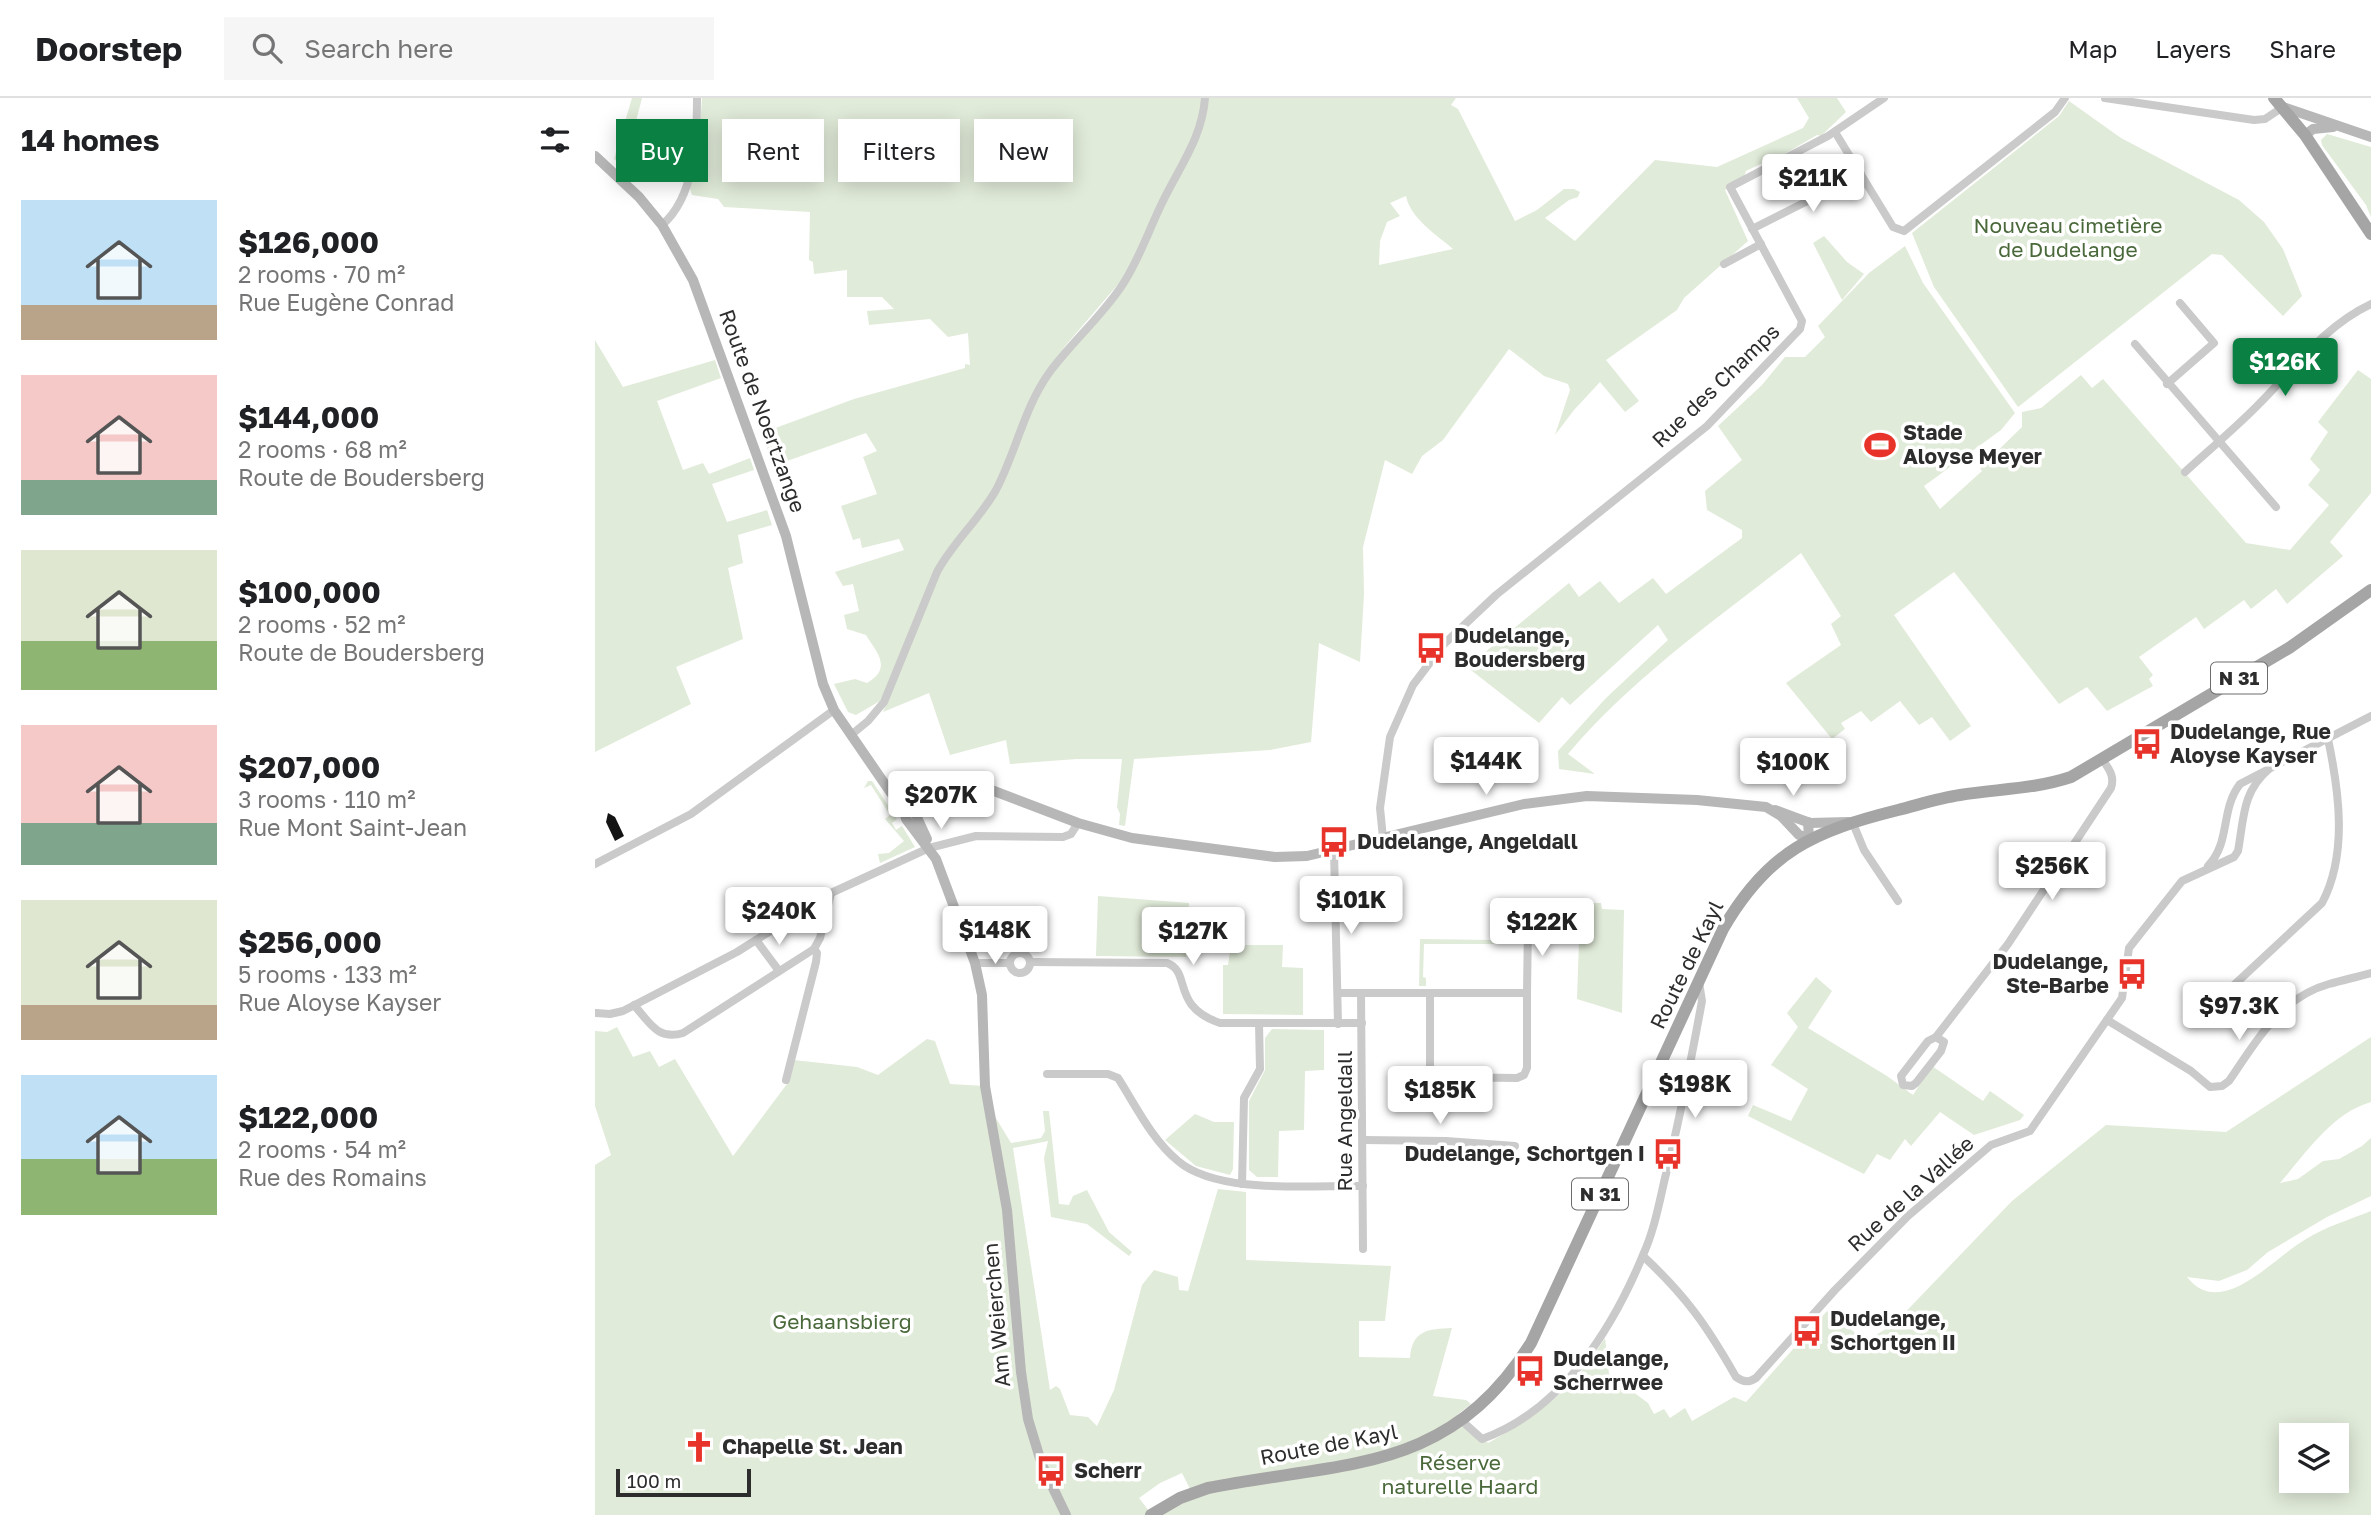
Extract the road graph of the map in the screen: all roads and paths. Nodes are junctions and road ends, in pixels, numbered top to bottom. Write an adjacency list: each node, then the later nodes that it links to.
1 (697, 98): 13 (street)
2 (1205, 98): 28 (street)
3 (1884, 98): 8 (street)
4 (2065, 98): 12 (street)
5 (2105, 98): 6 (street)
6 (2279, 103): 7 (main road); 9 (main road)
7 (2350, 130): 9 (main road); 10 (main road)
8 (1835, 131): 12 (street); 14 (street, Rue des Champs)
9 (2305, 135): 15 (main road)
10 (2371, 137)
11 (595, 156): 13 (main road, Route de Noertzange)
12 (1861, 174): 14 (street)
13 (662, 225): 26 (main road, Route de Noertzange)
14 (1752, 229): 16 (street, Rue des Champs)
15 (2371, 234)
16 (1761, 244): 17 (street); 39 (street, Rue des Champs)
17 (1724, 264)
18 (2180, 303): 21 (street)
19 (2371, 304): 22 (street)
20 (2135, 344): 21 (street)
21 (2167, 384): 22 (street)
22 (2218, 442): 23 (street); 24 (street)
23 (2185, 472)
24 (2276, 507)
25 (2371, 590): 30 (main road, Route de Kayl / N 31)
26 (834, 710): 28 (main road, Route de Noertzange); 45 (street)
27 (2371, 716): 29 (street)
28 (851, 735): 32 (main road, Route de Noertzange)
29 (2328, 739): 31 (street); 63 (street)
30 (2102, 759): 36 (main road, Route de Kayl / N 31); 69 (street)
31 (2269, 769): 33 (street); 34 (street)
32 (905, 801): 38 (main road); 41 (main road, Route de Noertzange)
33 (2229, 802): 34 (street); 42 (street, Rue de la Vallée)
34 (2247, 803): 44 (street)
35 (1766, 807): 37 (main road); 39 (main road); 40 (main road)
36 (1852, 821): 37 (main road); 40 (main road, Route de Kayl / N 31); 48 (street)
37 (1808, 822): 40 (main road)
38 (1078, 823): 41 (street); 43 (main road)
39 (1383, 838): 43 (main road)
40 (1809, 838): 57 (main road, Route de Kayl / N 31)
41 (929, 848): 47 (street); 52 (main road)
42 (2220, 849): 44 (street); 46 (street, Rue de la Vallée)
43 (1334, 850): 58 (street, Rue Angeldall)
44 (2234, 857): 46 (street, Rue de la Vallée)
45 (595, 864)
46 (2204, 870): 65 (street, Rue de la Vallée)
47 (831, 893): 50 (street); 51 (street)
48 (1898, 901)
49 (1528, 922): 61 (street)
50 (756, 940): 55 (street); 62 (street)
51 (814, 949): 55 (street); 71 (street)
52 (975, 962): 54 (street); 79 (main road, Am Weierchen)
53 (1030, 962): 54 (street); 54 (street); 66 (street)
54 (1009, 963)
55 (779, 971): 62 (street)
56 (2371, 973): 65 (street)
57 (1699, 979): 77 (street); 78 (main road, Route de Kayl / N 31)
58 (1339, 993): 59 (street); 68 (street, Rue Angeldall)
59 (1361, 993): 60 (street); 67 (street, Rue Angeldall)
60 (1430, 993): 61 (street); 61 (street)
61 (1527, 993)
62 (634, 1005): 64 (street)
63 (2214, 1012)
64 (595, 1013)
65 (2107, 1020): 77 (street, Rue de la Vallée)
66 (1259, 1023): 68 (street); 74 (street)
67 (1362, 1023): 68 (street); 72 (street, Rue Angeldall)
68 (1338, 1024)
69 (1937, 1037): 69 (street)
70 (1047, 1074): 74 (street)
71 (786, 1080)
72 (1363, 1140): 73 (street); 75 (street, Rue Angeldall)
73 (1515, 1146)
74 (1242, 1184): 75 (street)
75 (1363, 1186): 76 (street, Rue Angeldall)
76 (1363, 1249)
77 (1643, 1255): 78 (street)
78 (1462, 1421): 80 (main road, Route de Kayl / N 31)
79 (1066, 1515)
80 (1151, 1515)

